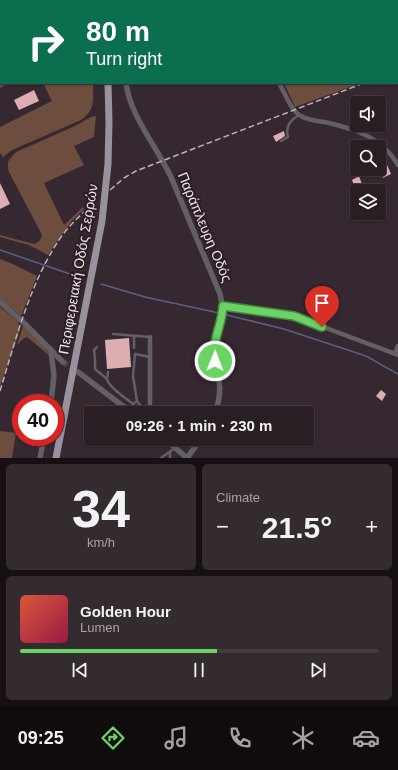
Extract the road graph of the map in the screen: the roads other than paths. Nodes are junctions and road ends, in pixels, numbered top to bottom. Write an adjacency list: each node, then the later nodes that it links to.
1 (108, 84): 33 (main road, Περιφερειακή Οδός Σερρών)
2 (126, 84): 8 (street, Παράπλευρη Οδός)
3 (280, 84): 4 (street)
4 (300, 115): 5 (lane); 6 (street)
5 (281, 141)
6 (398, 165)
7 (0, 302): 15 (street)
8 (223, 309): 16 (street); 27 (street, Παράπλευρη Οδός)
9 (113, 334): 10 (lane)
10 (134, 336): 11 (lane); 14 (lane)
11 (150, 337): 17 (street)
12 (398, 346): 16 (street)
13 (97, 347): 21 (lane)
14 (134, 348)
15 (51, 351): 18 (street); 22 (street)
16 (397, 354)
17 (150, 357): 23 (lane); 26 (street)
18 (62, 362)
19 (78, 372): 24 (street)
20 (108, 372): 21 (lane)
21 (107, 379): 23 (lane)
22 (52, 394)
23 (137, 401): 25 (lane)
24 (123, 406)
25 (141, 406)
26 (150, 406)
27 (216, 406)
28 (42, 446): 32 (street)
29 (196, 446): 36 (street)
30 (175, 448): 31 (lane); 36 (street)
31 (170, 452): 34 (lane); 35 (lane)
32 (40, 458)
33 (56, 458)
34 (161, 458)
35 (170, 458)
36 (187, 458)

